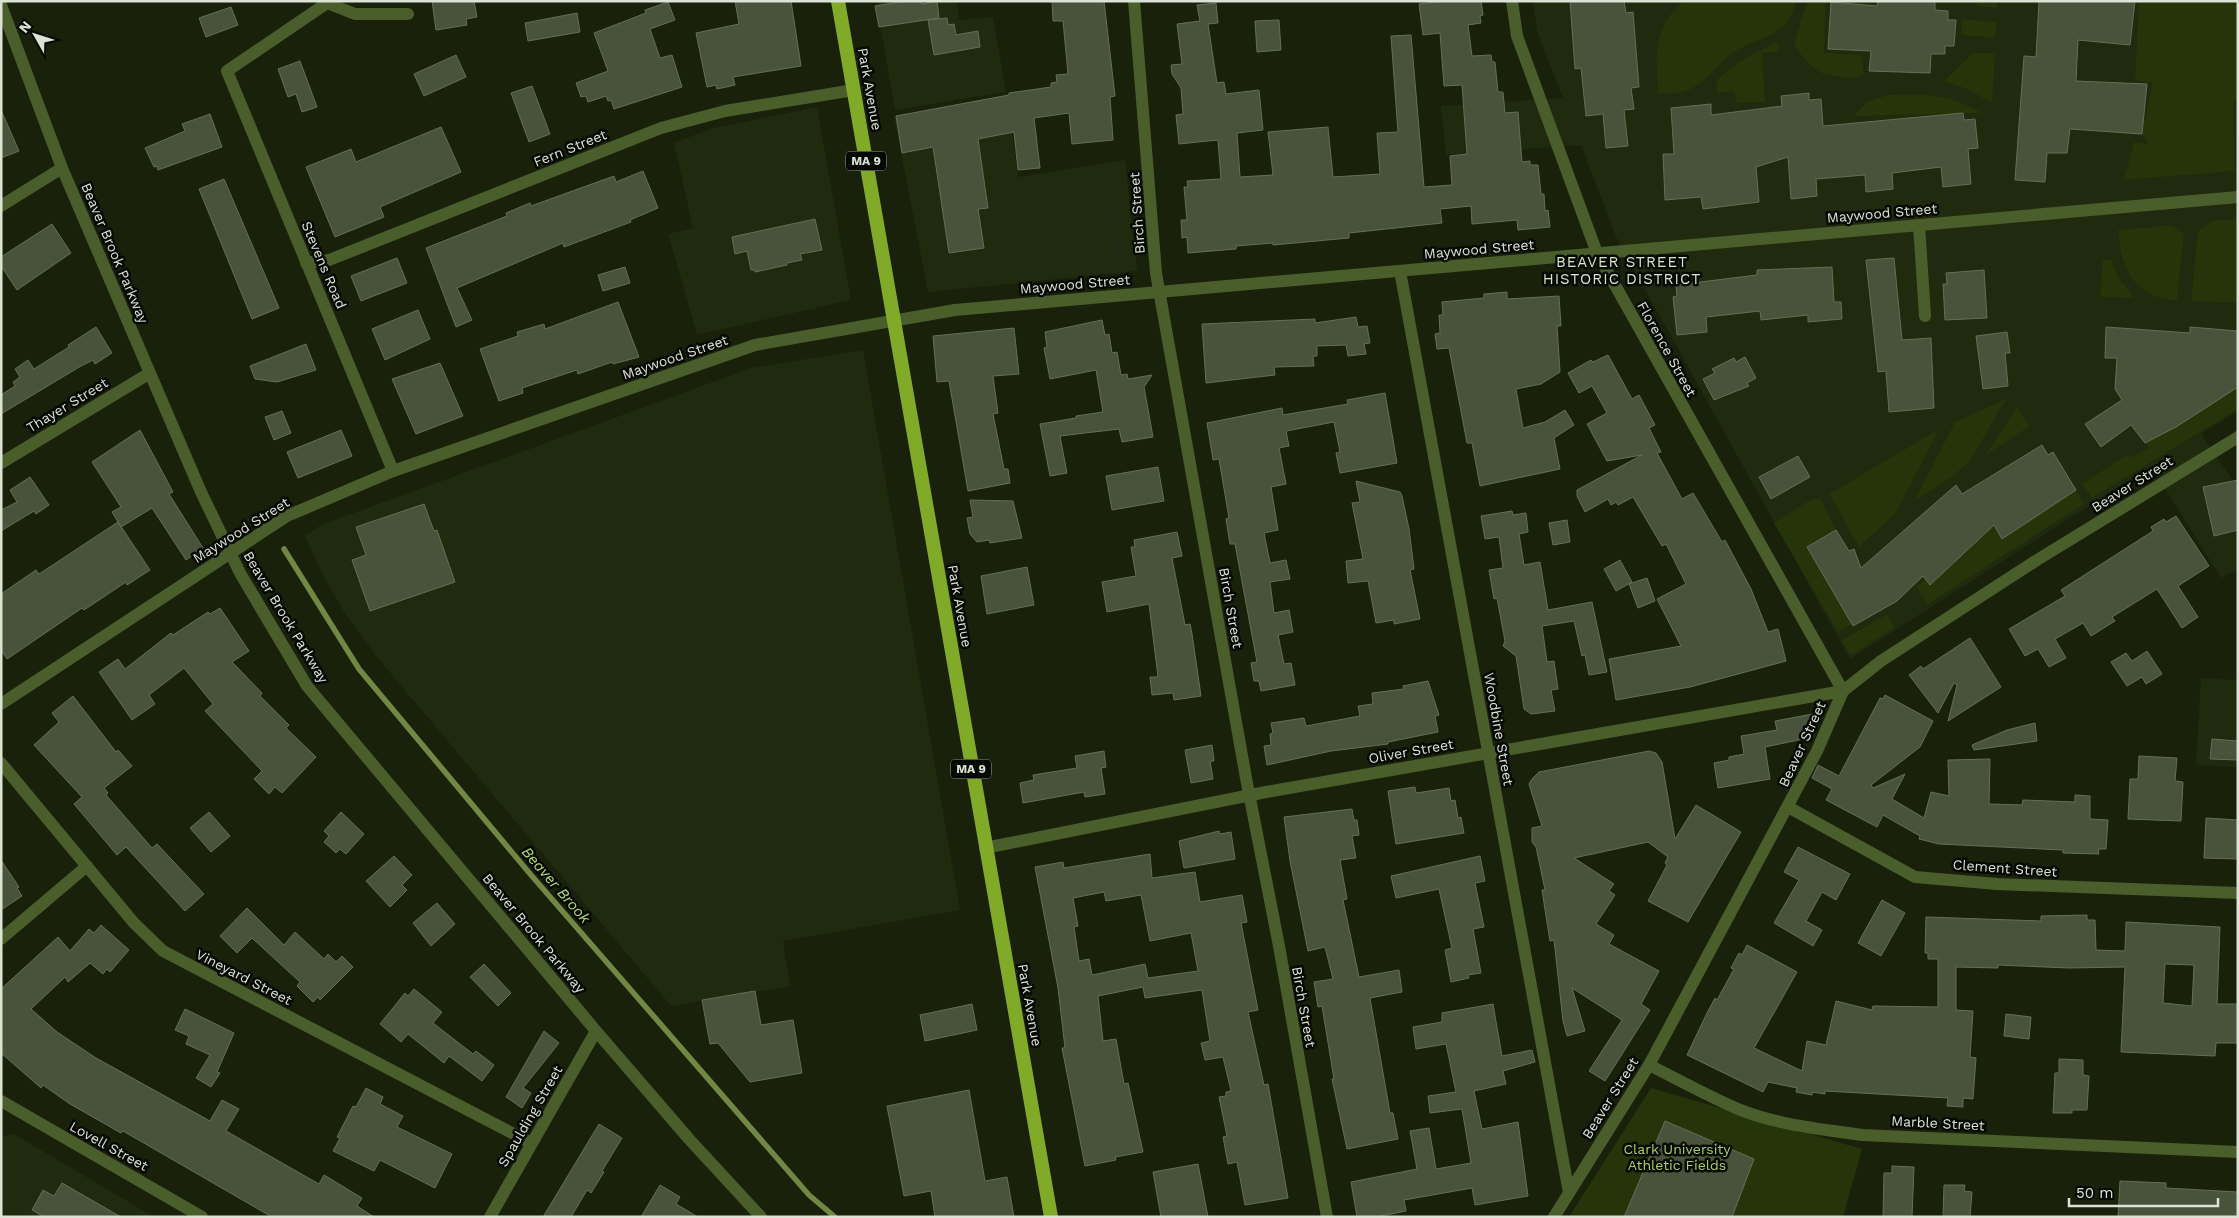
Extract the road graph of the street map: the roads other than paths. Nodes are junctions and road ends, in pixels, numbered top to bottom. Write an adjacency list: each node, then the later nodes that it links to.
1 (838, 1): 6 (highway, Park Avenue / MA 9)
2 (1134, 1): 14 (street, Birch Street)
3 (1512, 1): 11 (street, Florence Street)
4 (1, 5): 7 (street, Beaver Brook Parkway)
5 (408, 14): 12 (street, Stevens Road)
6 (854, 90): 12 (street, Fern Street); 16 (highway, Park Avenue / MA 9)
7 (62, 168): 9 (street); 17 (street, Beaver Brook Parkway)
8 (2238, 197): 10 (street, Maywood Street)
9 (1, 206)
10 (1919, 225): 11 (street, Maywood Street); 15 (street)
11 (1597, 253): 13 (street, Maywood Street); 22 (street, Florence Street)
12 (306, 263): 20 (street, Stevens Road)
13 (1400, 271): 14 (street, Maywood Street); 24 (street, Woodbine Street)
14 (1160, 292): 16 (street, Maywood Street); 26 (street, Birch Street)
15 (1925, 316)
16 (895, 320): 20 (street, Maywood Street); 28 (highway, Park Avenue / MA 9)
17 (150, 373): 19 (street, Thayer Street); 21 (street, Beaver Brook Parkway)
18 (2238, 437): 22 (street, Beaver Street)
19 (1, 464)
20 (393, 471): 21 (street, Maywood Street)
21 (230, 554): 23 (street, Maywood Street); 32 (street, Beaver Brook Parkway)
22 (1843, 691): 24 (street, Oliver Street); 27 (street, Beaver Street)
23 (1, 704)
24 (1488, 753): 26 (street, Oliver Street); 37 (street, Woodbine Street)
25 (1, 764): 29 (street, Vineyard Street)
26 (1249, 796): 28 (street, Oliver Street); 42 (street, Birch Street)
27 (1788, 807): 30 (street, Clement Street); 33 (street, Beaver Street)
28 (986, 848): 41 (highway, Park Avenue / MA 9)
29 (86, 866): 31 (street); 35 (street, Vineyard Street)
30 (2238, 894)
31 (1, 939)
32 (596, 1031): 35 (street, Spaulding Street); 40 (street, Beaver Brook Parkway)
33 (1649, 1065): 36 (street, Marble Street); 37 (street, Beaver Street)
34 (1, 1101): 38 (street, Lovell Street)
35 (531, 1144): 39 (street, Spaulding Street)
36 (2238, 1152)
37 (1569, 1193): 43 (street, Beaver Street)
38 (202, 1217)
39 (490, 1217)
40 (761, 1217)
41 (1050, 1217)
42 (1327, 1217)
43 (1554, 1217)

